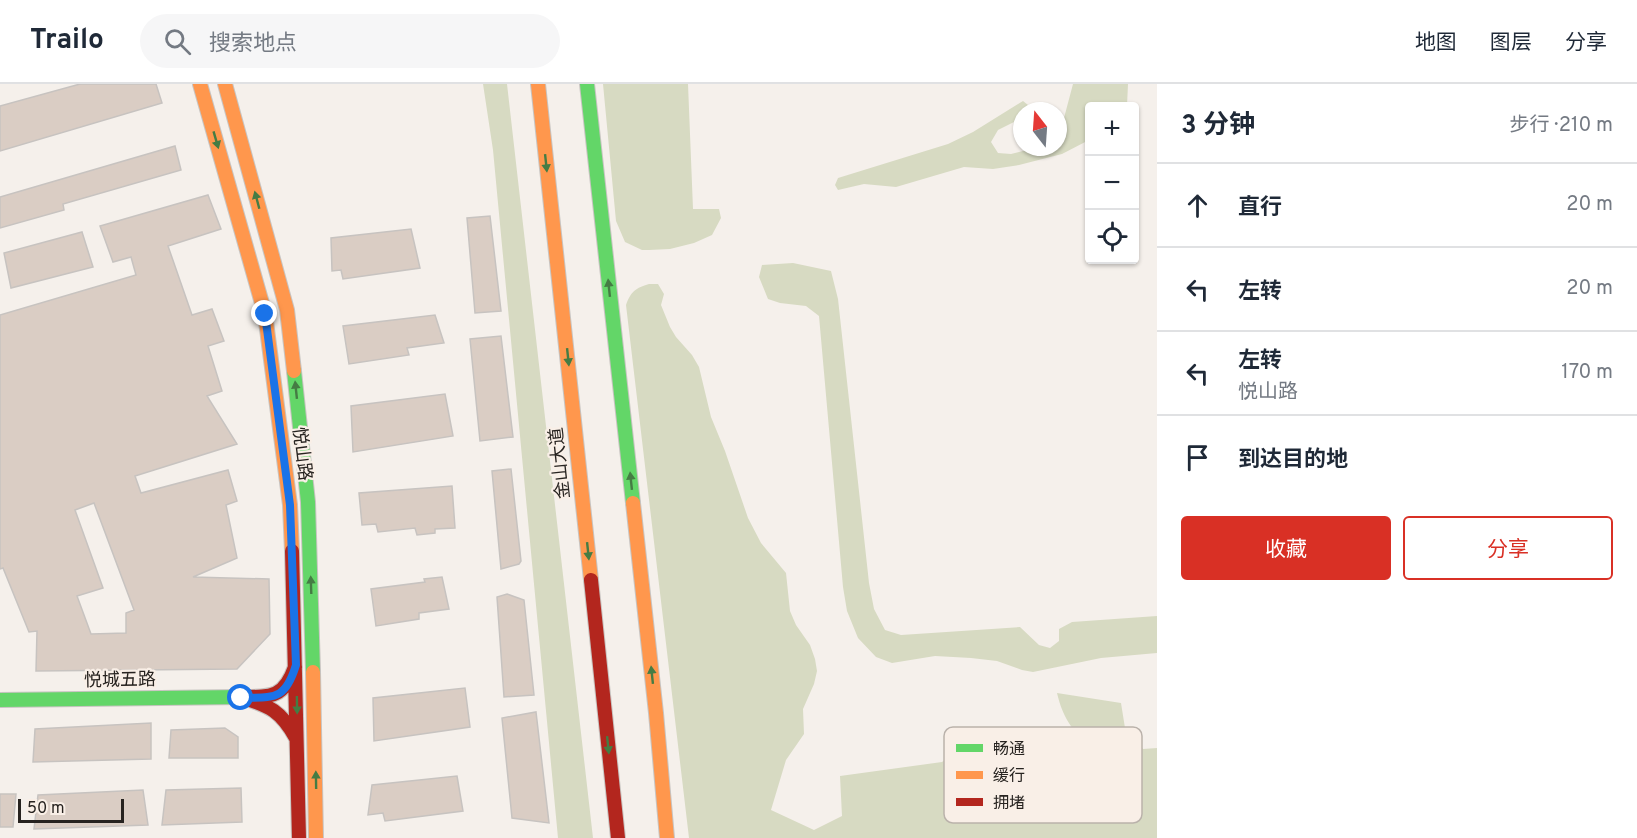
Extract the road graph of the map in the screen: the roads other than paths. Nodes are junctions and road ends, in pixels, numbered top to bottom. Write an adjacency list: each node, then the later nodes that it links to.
1 (201, 84): 7 (main road, 悦山路, one-way to 7)
2 (225, 84): 12 (main road, 悦山路, one-way to 2)
3 (529, 84): 6 (main road)
4 (538, 84): 6 (main road, 金山大道)
5 (587, 84): 14 (main road, one-way to 5)
6 (543, 138): 13 (main road, 金山大道, one-way to 13)
7 (296, 665): 8 (main road, 悦城五路); 10 (main road, 悦山路, one-way to 10)
8 (241, 698): 9 (main road, 悦城五路); 10 (main road)
9 (0, 700)
10 (298, 741): 11 (main road, 悦山路)
11 (299, 838)
12 (316, 838)
13 (618, 838)
14 (667, 838)

